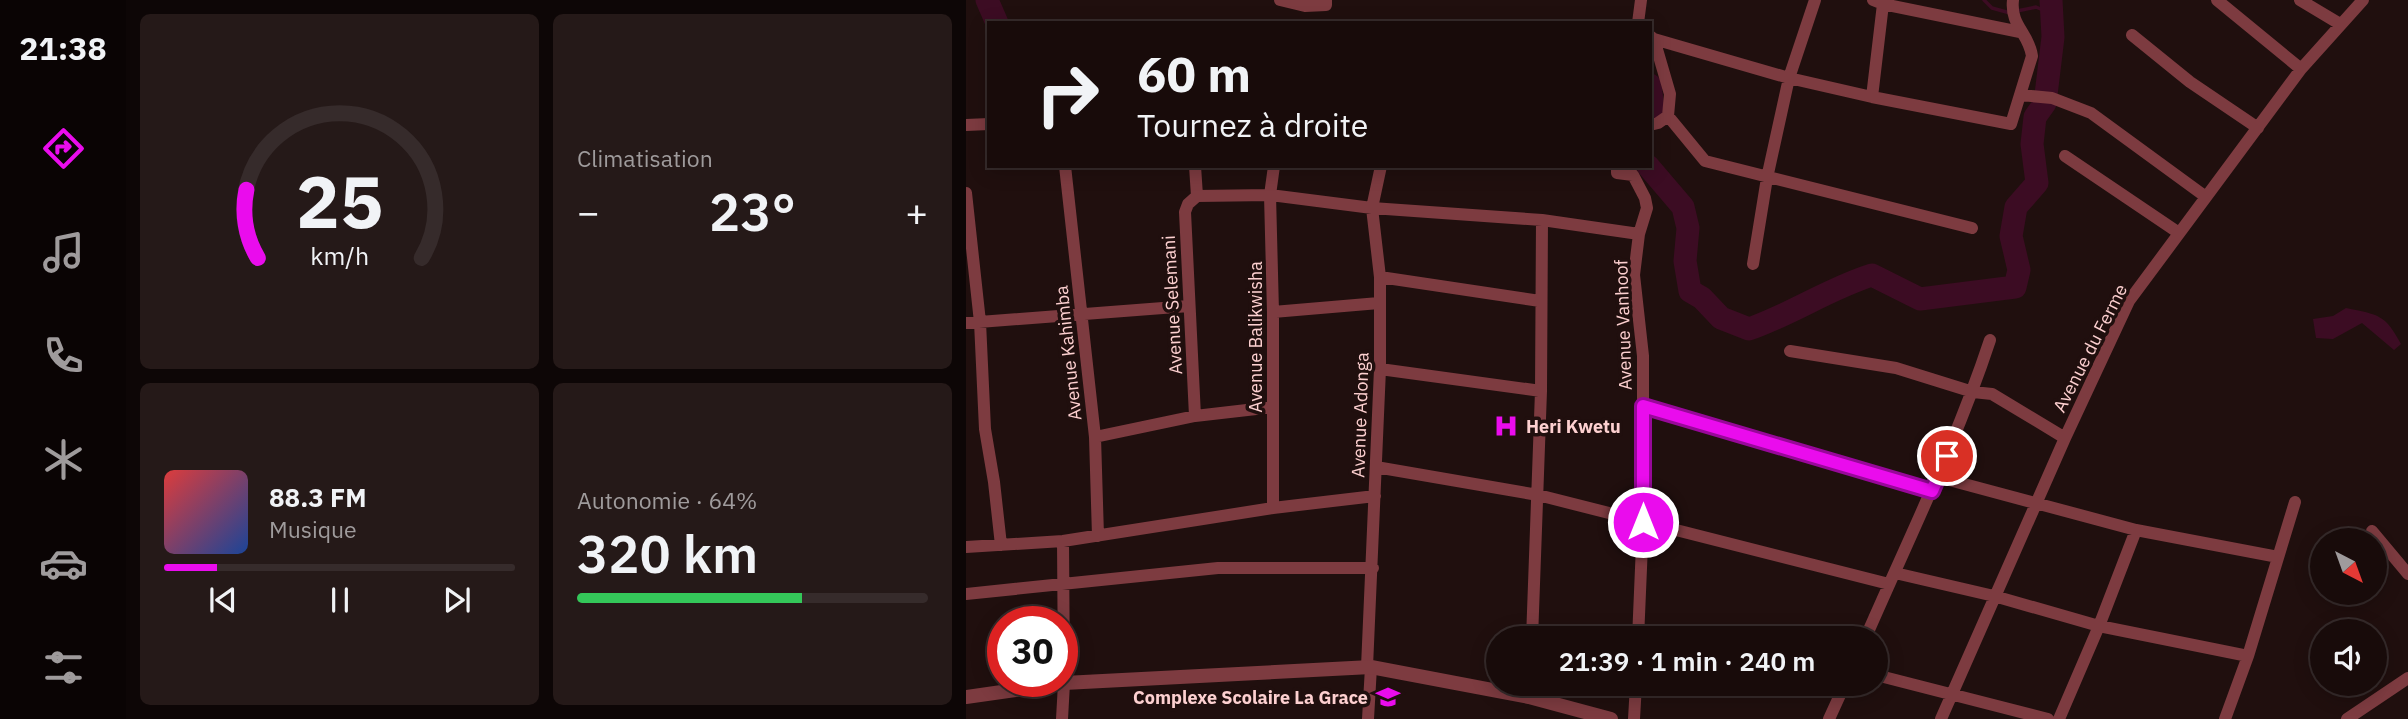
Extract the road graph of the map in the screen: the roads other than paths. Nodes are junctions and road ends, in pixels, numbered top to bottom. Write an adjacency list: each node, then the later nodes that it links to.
1 (1280, 0): 2 (street)
2 (1326, 0)
3 (1641, 0): 10 (street)
4 (1815, 0): 16 (street)
5 (2217, 0): 15 (street)
6 (2300, 0): 11 (street)
7 (2363, 0): 11 (street, Avenue du Ferme)
8 (1878, 2): 12 (street); 18 (street)
9 (2013, 9): 12 (street)
10 (1638, 21)
11 (2340, 24): 15 (street, Avenue du Ferme)
12 (2020, 33): 17 (street)
13 (2132, 35): 23 (street)
14 (1652, 37): 16 (street); 19 (street)
15 (2301, 69): 23 (street, Avenue du Ferme)
16 (1788, 78): 18 (street); 30 (street)
17 (2025, 96): 18 (street); 34 (street)
18 (1872, 97)
19 (1668, 116): 21 (street); 30 (street)
20 (987, 124): 22 (street)
21 (1652, 124)
22 (966, 125)
23 (2258, 128): 34 (street, Avenue du Ferme)
24 (2066, 156): 38 (street)
25 (1065, 168): 46 (street, Avenue Kahimba)
26 (1195, 168): 33 (street)
27 (1274, 168): 32 (street, Avenue Balikwisha)
28 (1381, 168): 35 (street, Avenue Adonga)
29 (1617, 168): 39 (street)
30 (1767, 178): 37 (street); 40 (street)
31 (966, 193): 47 (street)
32 (1270, 195): 33 (street, Avenue Vanhoof); 35 (street, Avenue Vanhoof); 45 (street, Avenue Balikwisha)
33 (1197, 196): 44 (street, Avenue Selemani)
34 (2206, 197): 38 (street, Avenue du Ferme)
35 (1372, 208): 36 (street, Avenue Vanhoof); 41 (street, Avenue Adonga)
36 (1542, 220): 39 (street, Avenue Vanhoof); 42 (street)
37 (1972, 228)
38 (2179, 233): 58 (street, Avenue du Ferme)
39 (1639, 234): 54 (street, Avenue Vanhoof)
40 (1753, 264)
41 (1380, 277): 42 (street); 43 (street, Avenue Adonga)
42 (1540, 300): 52 (street)
43 (1379, 303): 45 (street); 51 (street, Avenue Adonga)
44 (1189, 306): 46 (street); 56 (street, Avenue Selemani)
45 (1273, 312): 55 (street, Avenue Balikwisha)
46 (1081, 314): 47 (street); 57 (street, Avenue Kahimba)
47 (980, 322): 48 (street); 71 (street)
48 (966, 323)
49 (1990, 340): 53 (street)
50 (1790, 351): 53 (street)
51 (1380, 369): 52 (street); 59 (street, Avenue Adonga)
52 (1541, 391): 62 (street)
53 (1973, 392): 58 (street); 60 (street)
54 (1643, 406): 61 (street); 67 (street, Avenue Vanhoof)
55 (1273, 407): 56 (street); 66 (street, Avenue Balikwisha)
56 (1195, 416): 57 (street)
57 (1095, 437): 69 (street, Avenue Kahimba)
58 (2064, 438): 64 (street, Avenue du Ferme)
59 (1376, 467): 62 (street); 63 (street, Avenue Adonga)
60 (1938, 477): 61 (street); 64 (street)
61 (1932, 491): 77 (street)
62 (1538, 495): 67 (street); 82 (street)
63 (1376, 496): 66 (street); 75 (street, Avenue Adonga)
64 (2035, 502): 68 (street); 80 (street, Avenue du Ferme)
65 (2295, 502): 74 (street)
66 (1273, 508): 69 (street)
67 (1643, 522): 77 (street); 83 (street, Avenue Vanhoof)
68 (2136, 530): 74 (street); 85 (street)
69 (1098, 536): 70 (street)
70 (1063, 541): 71 (street); 78 (street)
71 (1001, 545): 72 (street)
72 (966, 547)
73 (2387, 549): 76 (street)
74 (2278, 557): 86 (street)
75 (1373, 568): 78 (street); 87 (street, Avenue Adonga)
76 (2408, 574)
77 (1892, 579): 80 (street); 84 (street)
78 (1063, 583): 79 (street); 81 (street)
79 (966, 594)
80 (1994, 596): 85 (street); 93 (street, Avenue du Ferme)
81 (1063, 606)
82 (1533, 626)
83 (1638, 626)
84 (1871, 626)
85 (2099, 626): 86 (street); 106 (street)
86 (2248, 656): 107 (street)
87 (1369, 667): 90 (street); 91 (street); 100 (street, Avenue Adonga)
88 (1888, 678): 93 (street)
89 (2408, 678): 108 (street)
90 (1078, 682)
91 (1486, 685)
92 (987, 694): 97 (street)
93 (1953, 695): 104 (street, Avenue du Ferme); 105 (street)
94 (1544, 696): 101 (street)
95 (1635, 696): 102 (street)
96 (1840, 696): 103 (street)
97 (966, 697)
98 (1063, 697): 99 (street)
99 (1062, 719)
100 (1368, 719)
101 (1611, 719)
102 (1634, 719)
103 (1829, 719)
104 (1941, 719)
105 (2048, 719)
106 (2059, 719)
107 (2225, 719)
108 (2347, 719)

